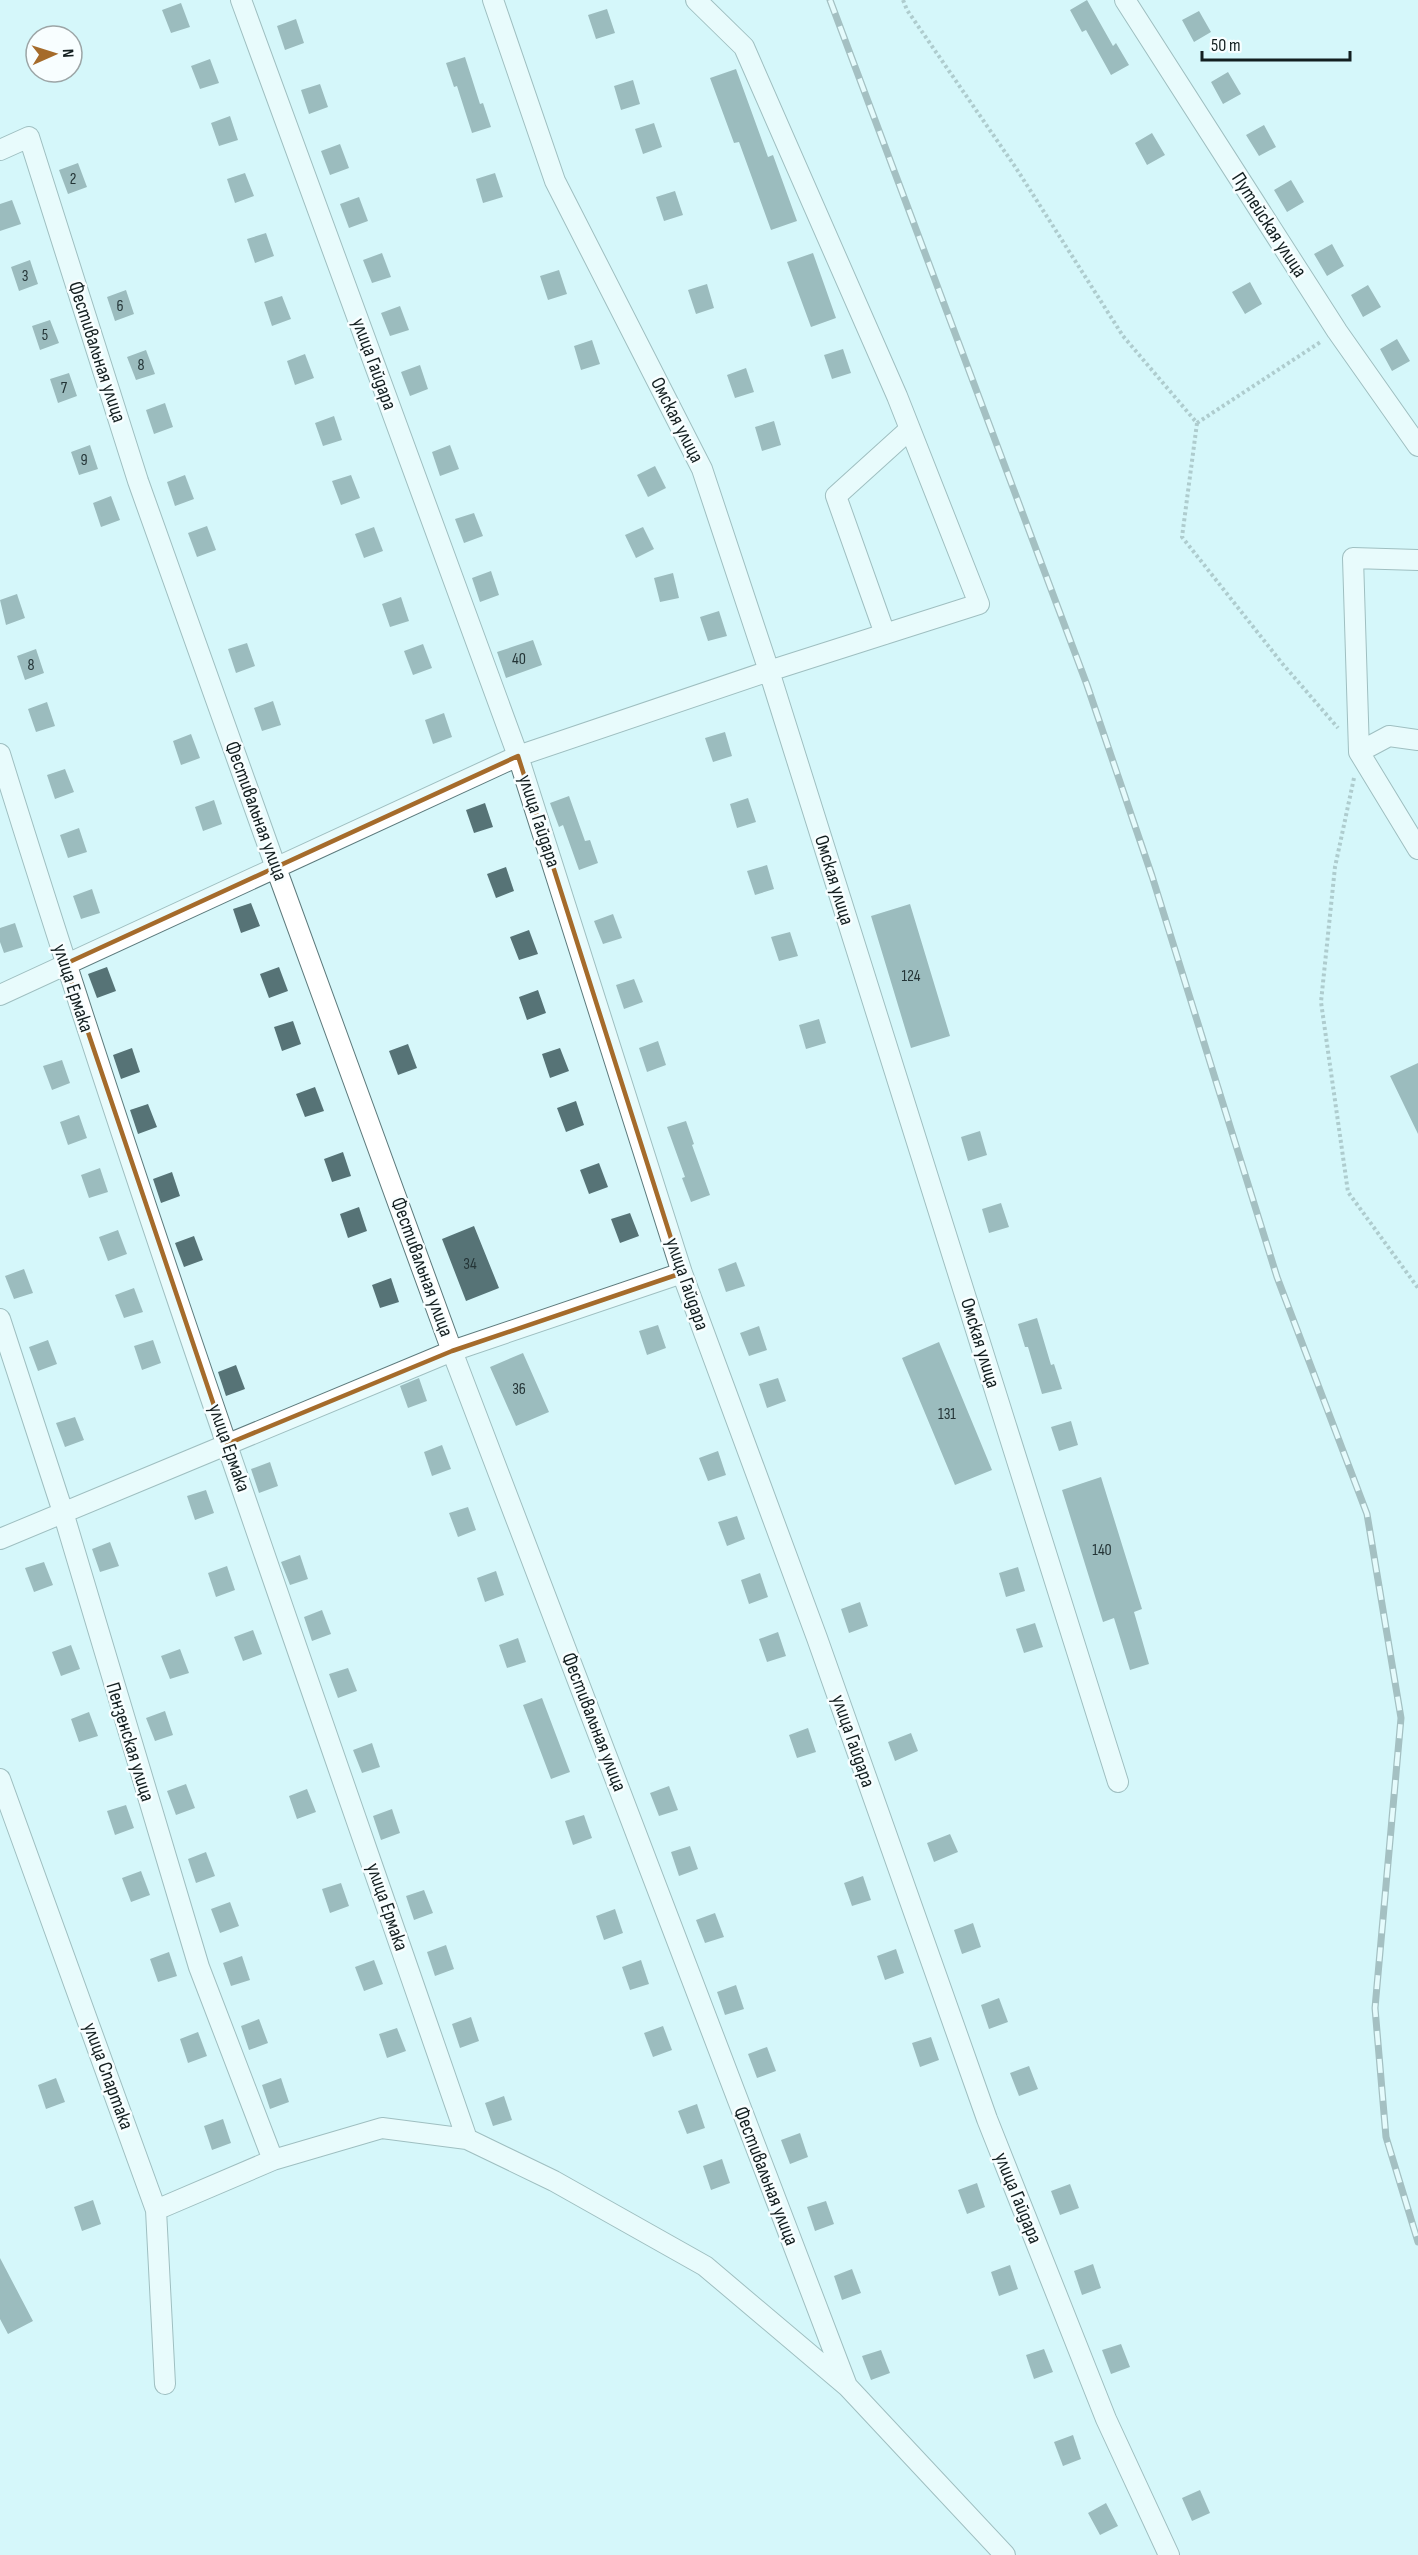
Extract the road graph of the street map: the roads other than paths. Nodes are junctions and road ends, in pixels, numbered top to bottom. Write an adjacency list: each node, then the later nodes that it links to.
1 (241, 0): 14 (street, улица Гайдара)
2 (493, 0): 10 (street, Омская улица)
3 (696, 0): 6 (street)
4 (1125, 0): 7 (street, Путейская улица)
5 (0, 150): 16 (street, Фестивальная улица)
6 (910, 429): 9 (street); 9 (street)
7 (1418, 446)
8 (1418, 560): 12 (street)
9 (885, 634): 10 (street)
10 (769, 671): 14 (street); 26 (street, Омская улица)
11 (1418, 740): 12 (street)
12 (1359, 752): 15 (street)
13 (0, 754): 17 (street, улица Ермака)
14 (518, 756): 16 (street); 19 (street, улица Гайдара)
15 (1418, 849)
16 (276, 868): 17 (street); 21 (street, Фестивальная улица)
17 (65, 964): 18 (street); 22 (street, улица Ермака)
18 (0, 995)
19 (682, 1273): 21 (street); 33 (street, улица Гайдара)
20 (0, 1319): 23 (street, Пензенская улица)
21 (452, 1351): 22 (street); 31 (street, Фестивальная улица)
22 (227, 1444): 23 (street); 27 (street, улица Ермака)
23 (63, 1512): 24 (street); 28 (street, Пензенская улица)
24 (0, 1539)
25 (0, 1779): 29 (street, улица Спартака)
26 (1118, 1782)
27 (467, 2139): 28 (street); 31 (street)
28 (273, 2160): 29 (street)
29 (156, 2210): 30 (street, улица Спартака)
30 (165, 2384)
31 (847, 2386): 32 (street)
32 (1005, 2555)
33 (1169, 2555)

